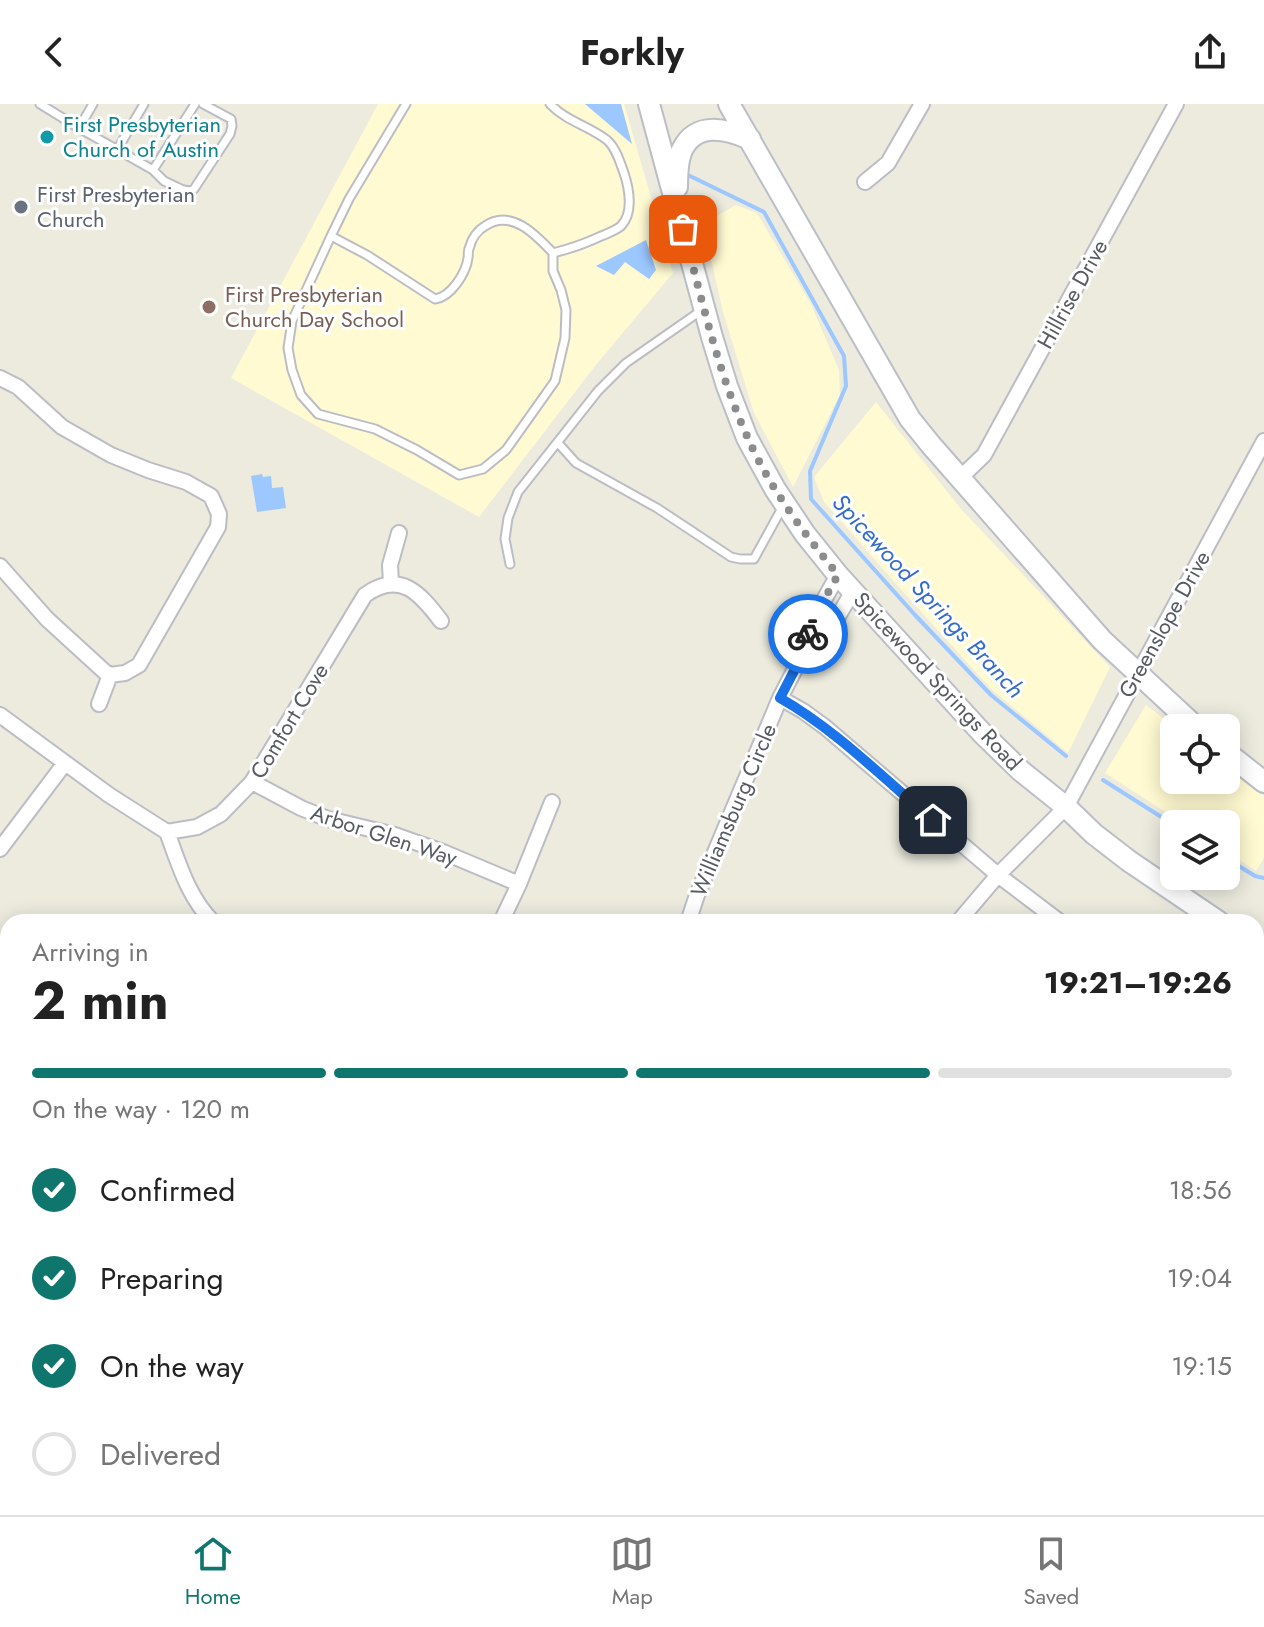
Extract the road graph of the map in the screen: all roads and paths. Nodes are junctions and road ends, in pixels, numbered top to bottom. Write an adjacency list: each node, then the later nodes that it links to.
1 (93, 104): 12 (lane)
2 (144, 104): 14 (lane)
3 (195, 104): 15 (lane)
4 (203, 104): 15 (lane)
5 (406, 104): 18 (lane)
6 (550, 104): 19 (lane)
7 (649, 104): 17 (main road, Spicewood Springs Road)
8 (729, 104): 13 (main road)
9 (922, 104): 16 (street)
10 (1176, 104): 24 (street, Hillrise Drive)
11 (45, 106): 12 (lane)
12 (79, 128): 14 (lane)
13 (750, 139): 17 (main road); 24 (main road)
14 (117, 150): 15 (lane)
15 (153, 170)
16 (865, 182)
17 (676, 203): 20 (main road, Spicewood Springs Road)
18 (331, 236): 19 (lane); 19 (lane)
19 (553, 253)
20 (704, 309): 23 (lane); 25 (main road, Spicewood Springs Road)
21 (0, 378): 35 (street)
22 (1264, 441): 34 (street, Greenslope Drive)
23 (558, 443): 25 (lane); 27 (lane)
24 (960, 478): 34 (main road)
25 (785, 504): 29 (main road, Spicewood Springs Road)
26 (399, 533): 30 (street)
27 (510, 564)
28 (0, 566): 35 (street)
29 (838, 575): 31 (main road, Spicewood Springs Road); 33 (street, Williamsburg Circle)
30 (391, 583): 32 (street); 42 (street, Comfort Cove)
31 (853, 591): 33 (street, Williamsburg Circle); 45 (main road, Spicewood Springs Road)
32 (441, 621)
33 (794, 671): 36 (street, Williamsburg Circle)
34 (1137, 674): 38 (main road); 45 (street, Greenslope Drive)
35 (110, 675): 37 (street)
36 (780, 698): 48 (street, Williamsburg Circle); 52 (street, Williamsburg Circle)
37 (99, 704)
38 (1181, 714)
39 (0, 715): 40 (street)
40 (65, 763): 46 (street); 47 (street)
41 (1240, 763): 43 (main road)
42 (252, 782): 46 (street, Comfort Cove); 49 (street, Arbor Glen Way)
43 (1264, 782)
44 (552, 802): 49 (street)
45 (1066, 807): 48 (street, Greenslope Drive); 55 (main road, Spicewood Springs Road)
46 (167, 832): 50 (street)
47 (0, 849)
48 (998, 875): 53 (street, Greenslope Drive); 54 (street, Williamsburg Circle)
49 (519, 884): 51 (street)
50 (206, 914)
51 (505, 914)
52 (691, 914)
53 (965, 914)
54 (1048, 914)
55 (1207, 914)

